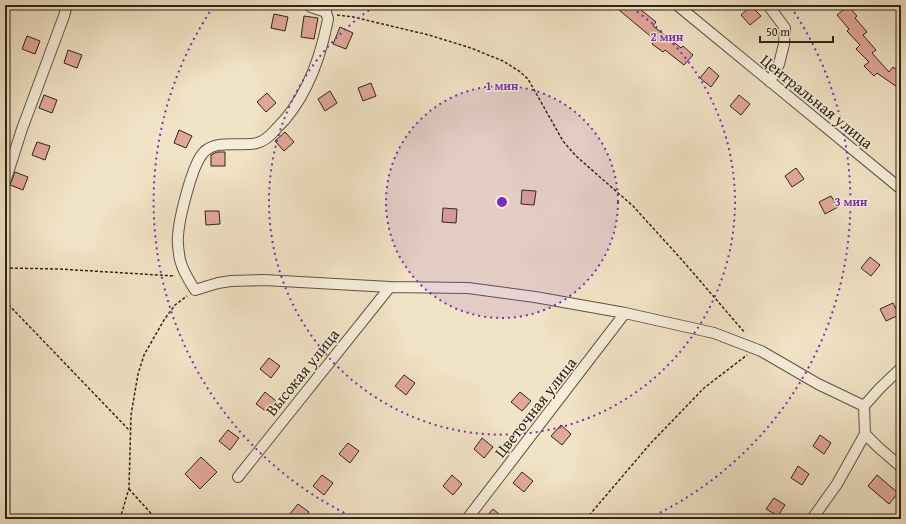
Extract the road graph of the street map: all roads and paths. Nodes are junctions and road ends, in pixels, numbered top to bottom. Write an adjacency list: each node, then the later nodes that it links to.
1 (67, 5): 7 (street)
2 (309, 5): 5 (street)
3 (677, 5): 6 (street, Центральная улица)
4 (768, 5): 6 (street)
5 (327, 14): 10 (street); 15 (path)
6 (770, 82): 8 (street, Центральная улица)
7 (5, 182)
8 (901, 189)
9 (5, 268): 10 (path)
10 (187, 277): 12 (street)
11 (390, 287): 12 (street); 14 (street); 21 (street, Высокая улица)
12 (195, 290): 18 (path)
13 (5, 301): 18 (path)
14 (625, 313): 15 (street); 25 (street, Цветочная улица)
15 (756, 348): 17 (street); 26 (path)
16 (901, 368): 17 (street)
17 (864, 406): 19 (street)
18 (130, 431): 22 (path)
19 (865, 434): 20 (street); 27 (street)
20 (901, 467)
21 (238, 477)
22 (128, 488): 23 (path); 24 (path)
23 (120, 519)
24 (156, 519)
25 (467, 519)
26 (586, 519)
27 (812, 519)

